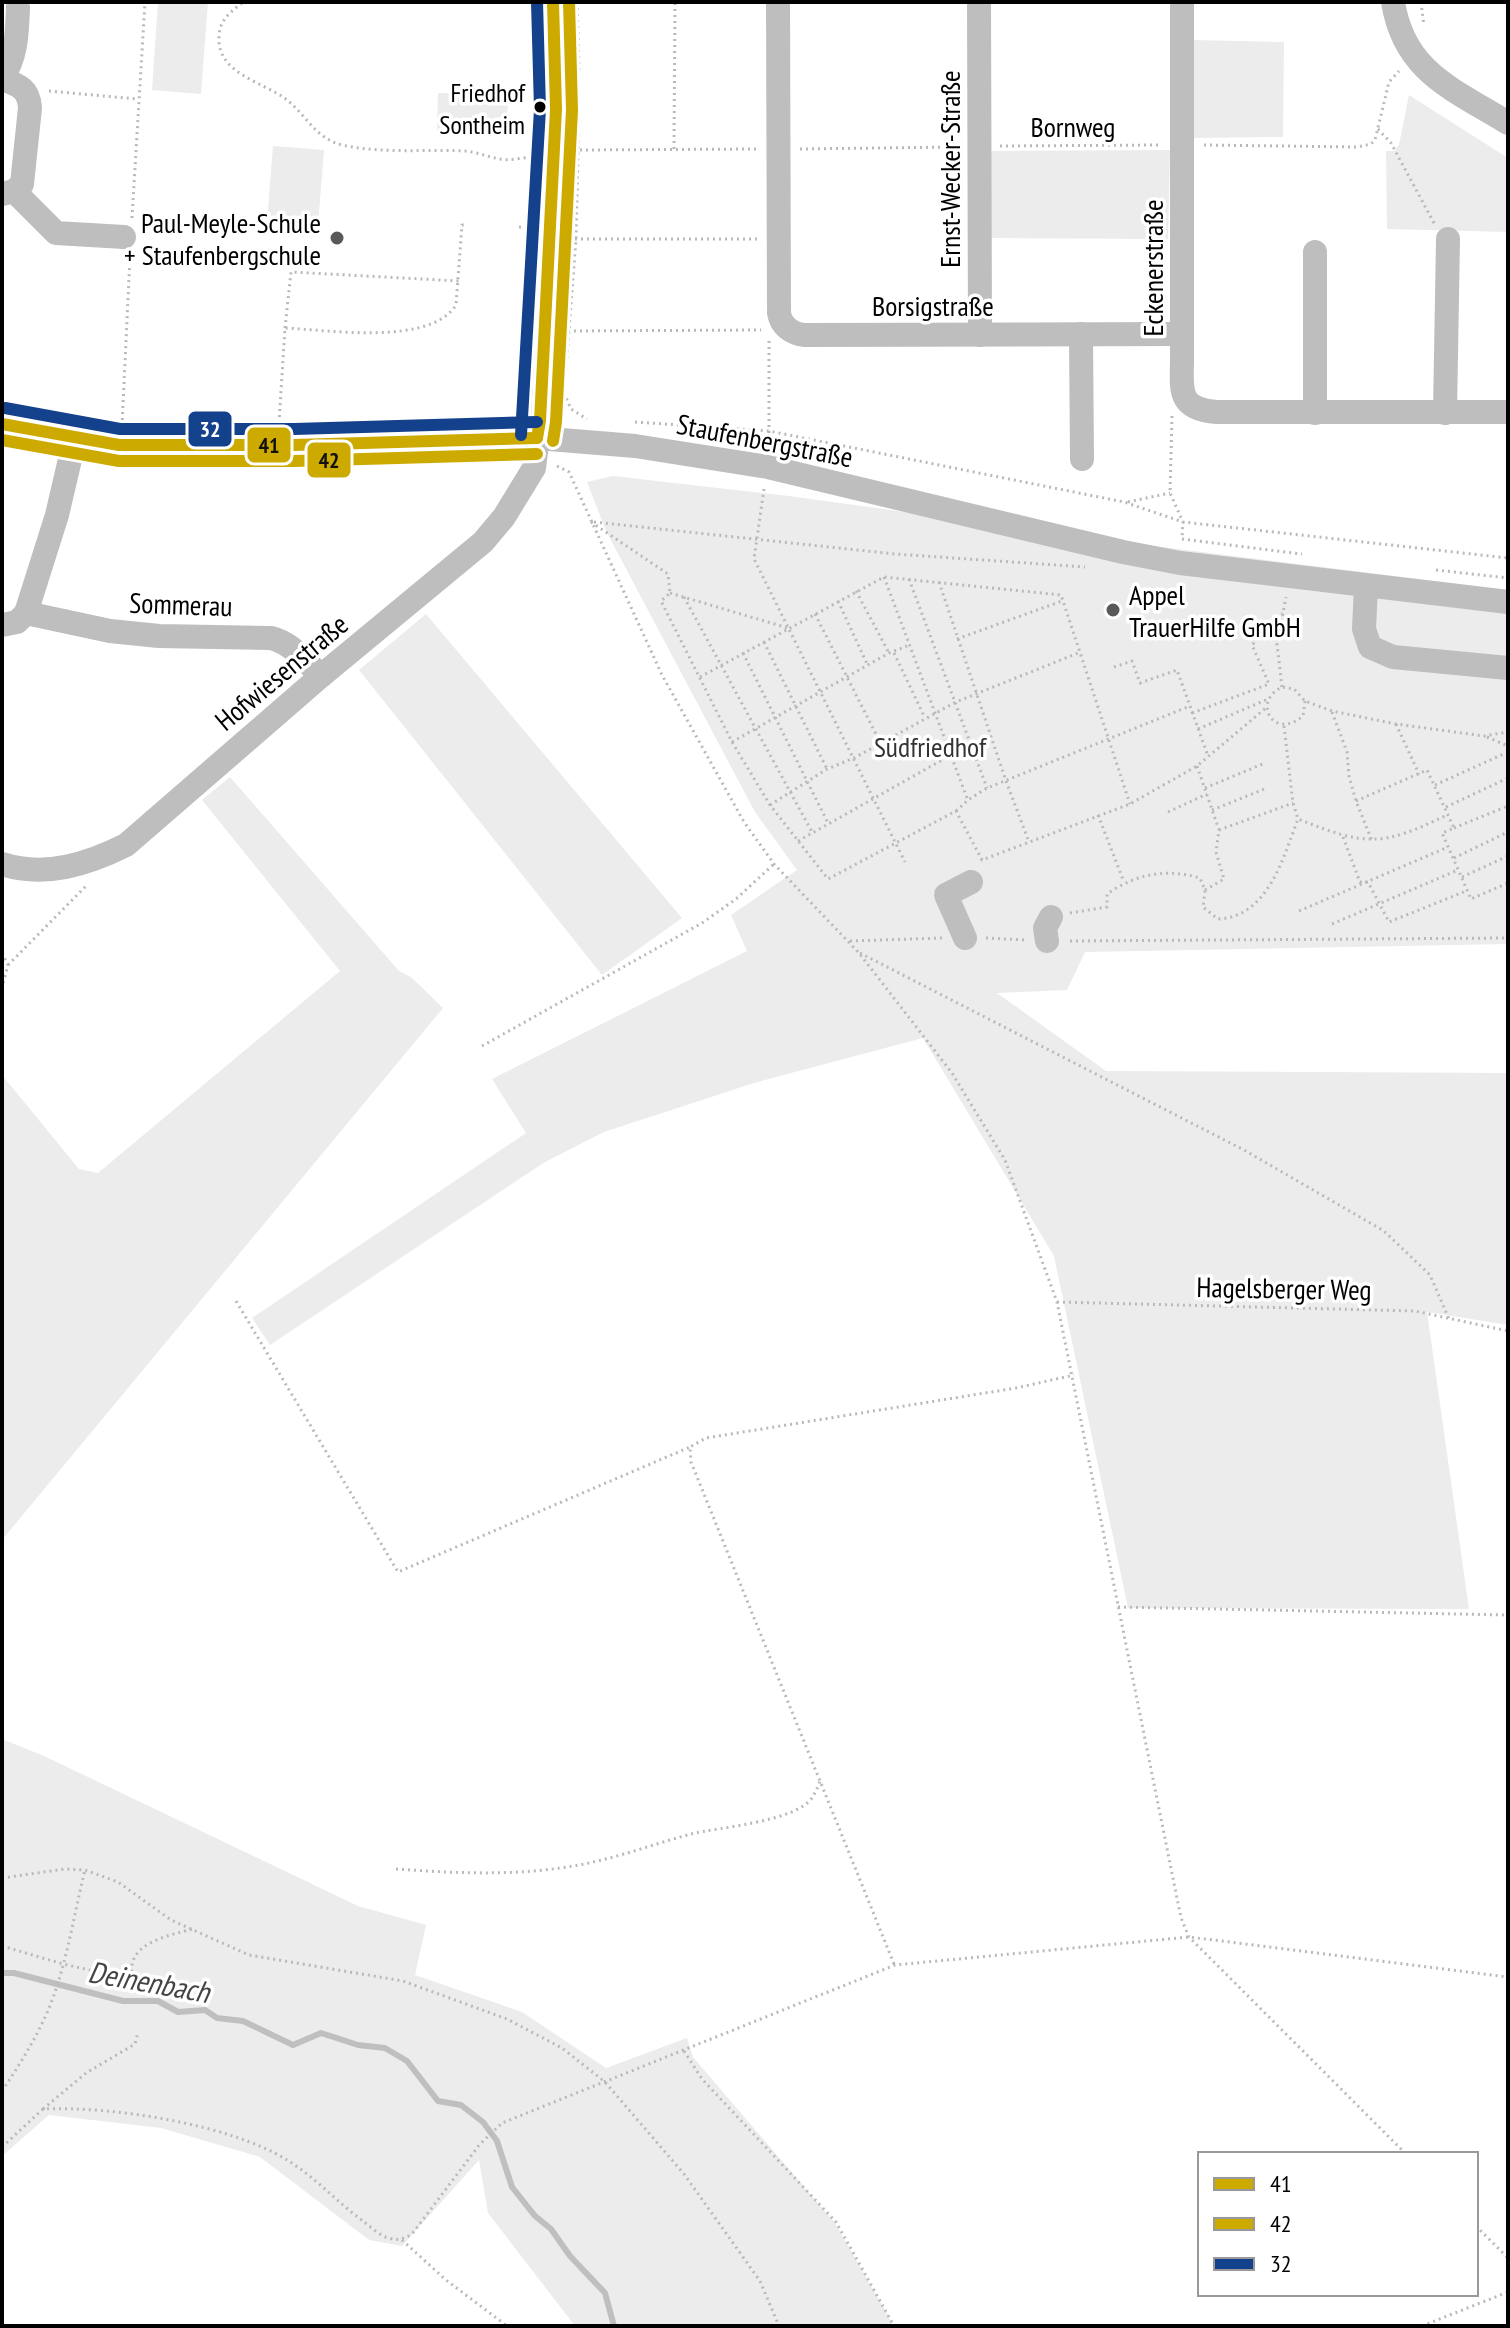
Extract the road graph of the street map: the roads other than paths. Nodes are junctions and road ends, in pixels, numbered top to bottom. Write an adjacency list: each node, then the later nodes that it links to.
1 (553, 2): 21 (street)
2 (778, 2): 15 (street, Borsigstraße)
3 (979, 2): 15 (street, Ernst-Wecker-Straße)
4 (1182, 2): 14 (street, Eckenerstraße)
5 (1393, 2): 8 (street)
6 (18, 7): 7 (street)
7 (2, 78): 9 (street)
8 (1508, 123)
9 (8, 193): 10 (street)
10 (124, 237)
11 (1448, 239): 18 (street)
12 (1315, 252): 17 (street)
13 (1081, 334): 14 (street, Borsigstraße); 15 (street, Borsigstraße); 22 (street)
14 (1182, 334): 17 (street, Eckenerstraße)
15 (980, 335)
16 (1508, 412): 18 (street)
17 (1315, 413): 18 (street)
18 (1445, 413)
19 (2, 424): 20 (street, Staufenbergstraße)
20 (75, 438): 21 (street, Staufenbergstraße); 25 (street)
21 (538, 438): 23 (street, Staufenbergstraße); 28 (street, Hofwiesenstraße)
22 (1082, 459)
23 (1366, 586): 24 (street, Staufenbergstraße); 27 (street)
24 (1508, 602)
25 (26, 613): 26 (street); 28 (street, Sommerau)
26 (2, 625)
27 (1508, 668)
28 (321, 676): 29 (street, Hofwiesenstraße)
29 (2, 864)
30 (971, 882): 32 (street)
31 (1051, 917): 33 (street)
32 (965, 938)
33 (1047, 941)

